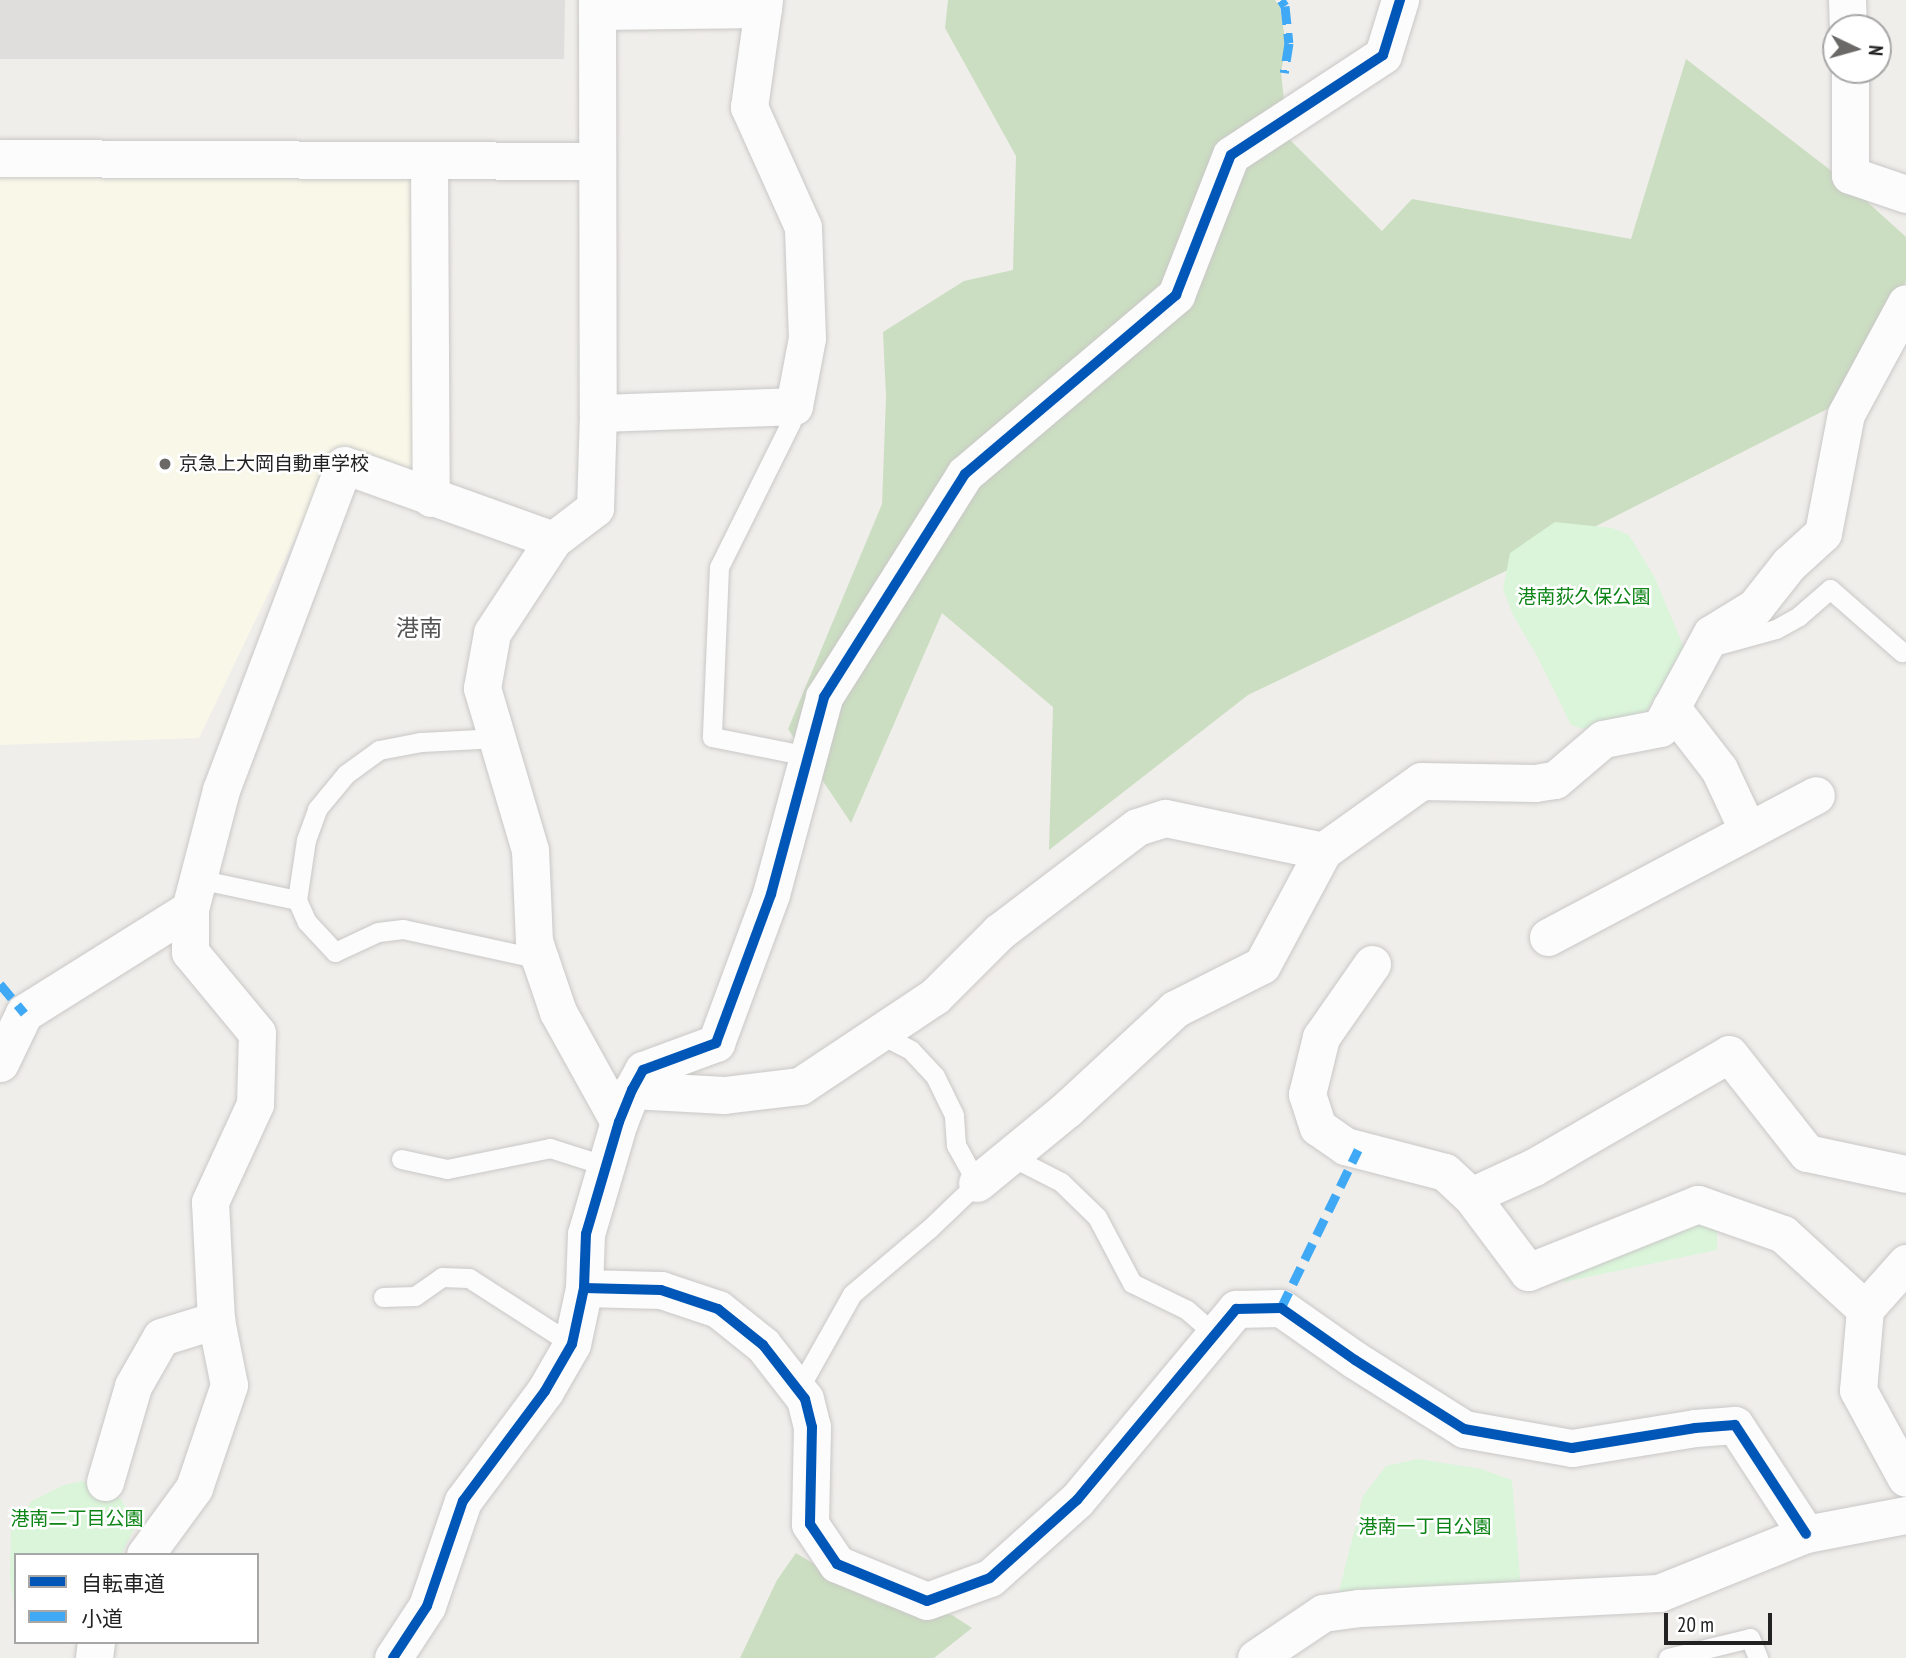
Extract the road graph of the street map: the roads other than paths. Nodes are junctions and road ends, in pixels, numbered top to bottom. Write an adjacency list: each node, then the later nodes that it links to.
1 (1400, 0): 18 (street)
2 (763, 4): 3 (street); 10 (street)
3 (597, 5): 7 (street)
4 (1850, 84): 8 (street)
5 (0, 158): 6 (street)
6 (429, 160): 7 (street); 12 (street)
7 (597, 161): 11 (street)
8 (1906, 194)
9 (1906, 303): 14 (street)
10 (794, 406): 11 (street); 18 (lane)
11 (598, 413): 13 (street)
12 (431, 498): 13 (street); 22 (street)
13 (553, 540): 17 (street)
14 (1702, 649): 15 (lane); 16 (street)
15 (1902, 652)
16 (1671, 707): 20 (street); 21 (street)
17 (498, 738): 23 (lane); 25 (street)
18 (808, 756): 29 (street)
19 (1816, 794): 20 (street)
20 (1748, 831): 24 (street)
21 (1323, 851): 27 (street); 30 (street)
22 (194, 894): 23 (lane); 28 (street); 40 (street)
23 (297, 900): 25 (lane)
24 (1548, 937)
25 (540, 959): 29 (street)
26 (1372, 964): 35 (street)
27 (877, 1033): 29 (street); 34 (lane)
28 (0, 1063)
29 (625, 1106): 32 (street)
30 (1010, 1156): 34 (street); 41 (lane)
31 (401, 1159): 32 (lane)
32 (606, 1166): 37 (street)
33 (1906, 1174): 35 (street)
34 (977, 1183): 43 (lane)
35 (1471, 1196): 39 (street)
36 (1906, 1263): 39 (street)
37 (584, 1288): 42 (street); 43 (street)
38 (383, 1297): 42 (lane)
39 (1865, 1309): 44 (street)
40 (216, 1320): 45 (street); 48 (street)
41 (1216, 1335): 43 (street); 47 (street)
42 (572, 1344): 50 (street)
43 (798, 1390)
44 (1906, 1478)
45 (105, 1482)
46 (1906, 1515): 47 (street)
47 (1806, 1534): 49 (street)
48 (146, 1553)
49 (1260, 1656)
50 (393, 1658)
51 (1668, 1658): 52 (lane)
52 (1758, 1658)

